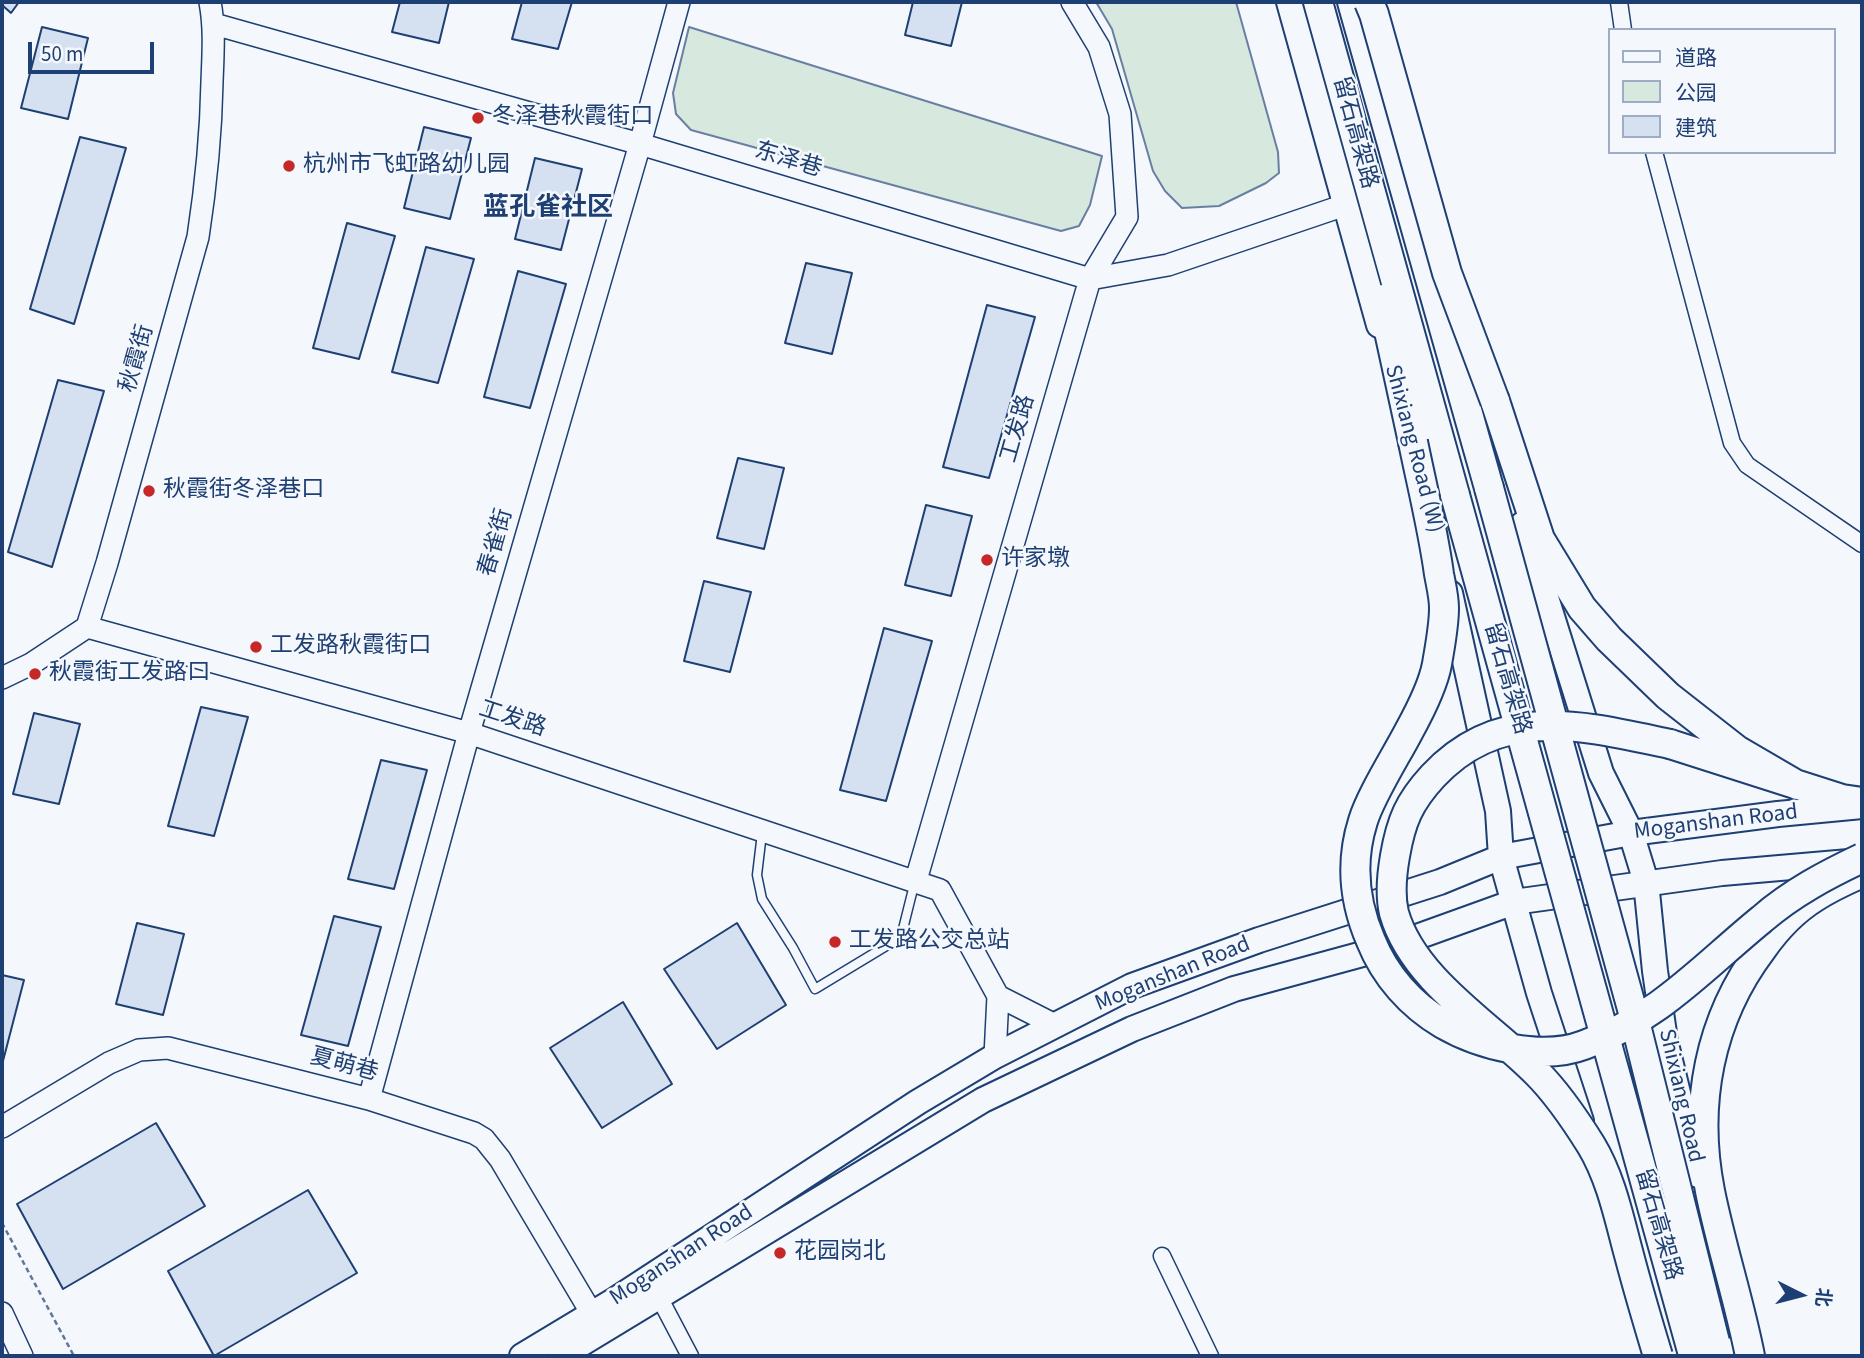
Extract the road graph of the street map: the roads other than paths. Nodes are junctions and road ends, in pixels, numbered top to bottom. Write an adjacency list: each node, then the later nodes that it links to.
1 (210, 2): 10 (street, 秋霞街)
2 (679, 2): 13 (street, 春雀街)
3 (1072, 2): 16 (street, 工发路)
4 (1289, 2): 15 (main road, Shixiang Road (W))
5 (1320, 2): 6 (main road); 12 (highway, 留石高架路)
6 (1343, 2)
7 (1352, 2): 40 (highway, 留石高架路, bridge)
8 (1371, 2): 21 (highway, bridge); 24 (main road)
9 (1619, 2): 11 (street)
10 (214, 24): 13 (street, 东泽巷); 18 (street, 秋霞街)
11 (1623, 28)
12 (1346, 103): 26 (highway, bridge); 40 (highway, 留石高架路, bridge)
13 (640, 144): 16 (street, 东泽巷); 20 (street, 春雀街)
14 (1655, 154): 17 (street)
15 (1345, 205): 16 (street, 东泽巷); 25 (main road, Shixiang Road (W))
16 (1090, 279): 28 (street, 工发路)
17 (1862, 544)
18 (87, 626): 19 (street); 20 (street, 工发路)
19 (2, 678)
20 (469, 733): 23 (street, 工发路); 34 (street, 春雀街)
21 (1797, 785): 22 (highway); 47 (highway, bridge)
22 (1862, 804): 24 (main road, Moganshan Road)
23 (763, 830): 28 (street, 工发路); 28 (lane)
24 (1631, 833): 25 (main road, Moganshan Road); 29 (main road, Shixiang Road)
25 (1501, 857): 30 (main road, Shixiang Road (W)); 32 (main road, Moganshan Road)
26 (1862, 860): 29 (main road, Moganshan Road)
27 (1862, 873): 49 (highway)
28 (916, 880): 31 (street, 工发路)
29 (1646, 882): 30 (main road, Moganshan Road); 48 (main road, Shixiang Road)
30 (1514, 902): 37 (main road, Moganshan Road); 46 (main road)
31 (998, 996): 32 (street); 33 (street)
32 (1055, 1025): 33 (main road, Moganshan Road)
33 (995, 1056): 39 (main road, Moganshan Road)
34 (369, 1099): 35 (street, 夏萌巷); 39 (street, 夏萌巷)
35 (2, 1127)
36 (1162, 1256): 45 (street)
37 (659, 1297): 43 (main road, Moganshan Road); 44 (street)
38 (2, 1313): 41 (street)
39 (592, 1314): 42 (main road, Moganshan Road)
40 (1706, 1354)
41 (22, 1356)
42 (522, 1356)
43 (561, 1356)
44 (690, 1356)
45 (1210, 1356)
46 (1647, 1356)
47 (1658, 1356)
48 (1741, 1356)
49 (1749, 1356)

